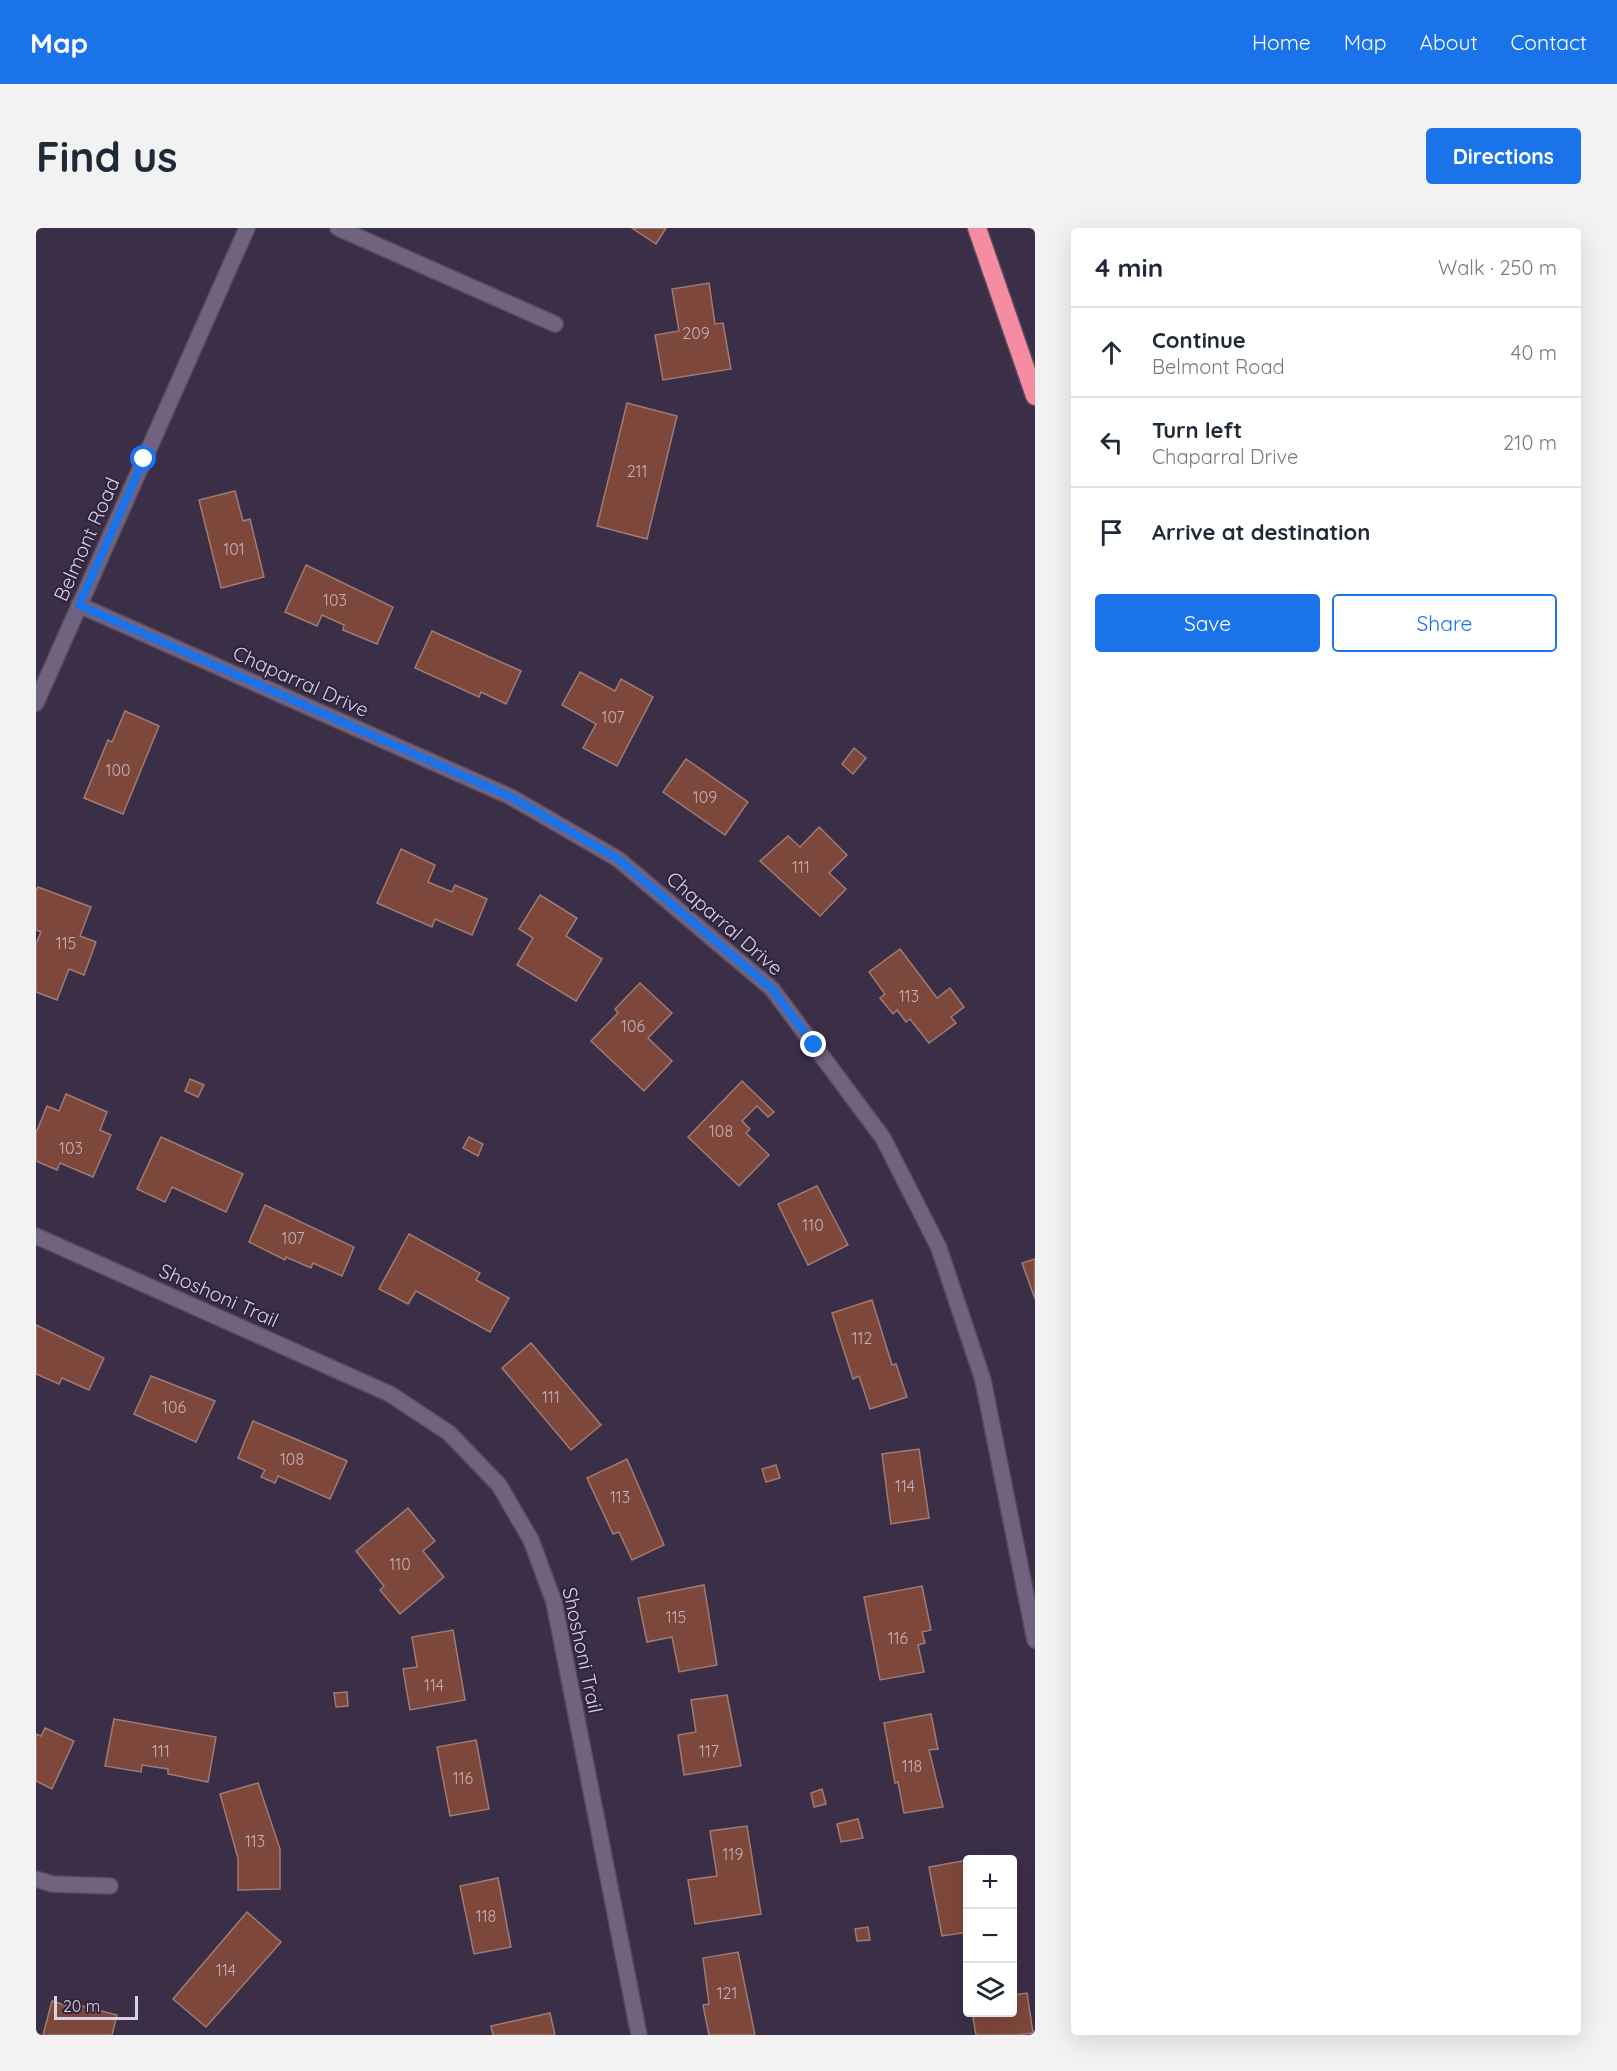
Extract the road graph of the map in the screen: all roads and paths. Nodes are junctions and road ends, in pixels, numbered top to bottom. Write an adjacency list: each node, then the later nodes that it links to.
1 (247, 228): 6 (street, Belmont Road)
2 (338, 228): 4 (street)
3 (977, 228): 5 (highway)
4 (555, 324)
5 (1035, 396)
6 (79, 605): 7 (street, Belmont Road); 9 (street, Chaparral Drive)
7 (36, 703)
8 (36, 1236): 12 (street, Shoshoni Trail)
9 (1035, 1640)
10 (36, 1879): 11 (street)
11 (110, 1886)
12 (639, 2035)

